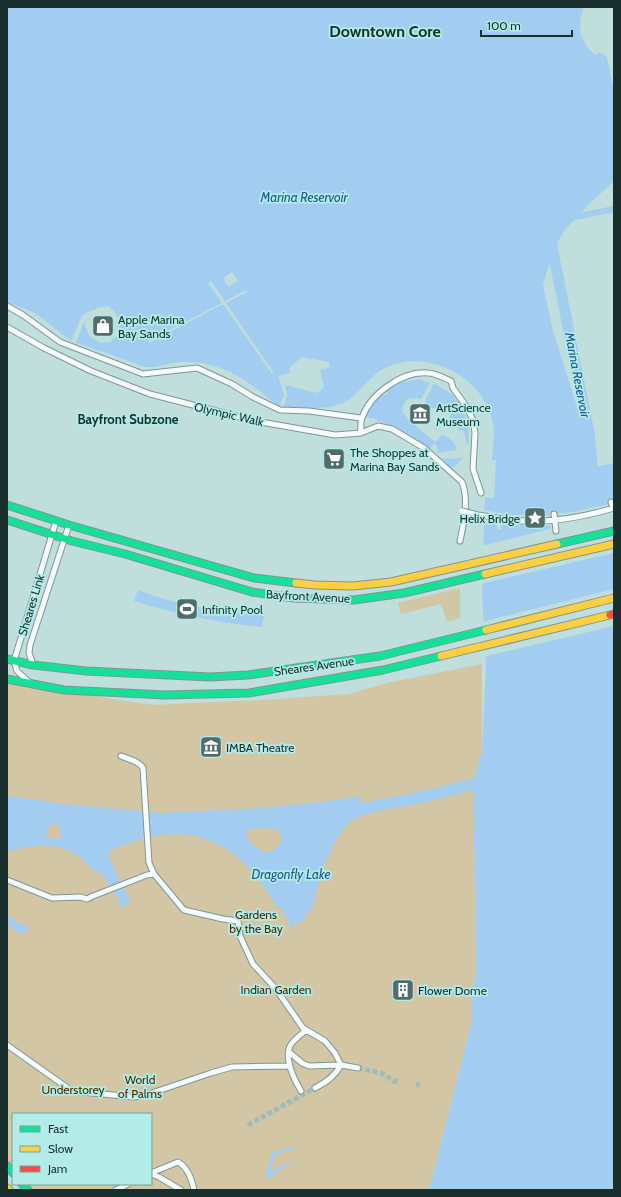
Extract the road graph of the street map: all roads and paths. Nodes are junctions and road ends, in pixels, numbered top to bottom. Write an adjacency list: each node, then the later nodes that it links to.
1 (7, 306): 3 (street, Olympic Walk)
2 (7, 327): 4 (street, Olympic Walk)
3 (361, 418): 4 (street); 5 (street)
4 (361, 433): 19 (street, Olympic Walk)
5 (481, 493)
6 (611, 502): 8 (street)
7 (7, 506): 13 (main road, Bayfront Avenue)
8 (613, 508): 12 (street)
9 (462, 511): 12 (street, bridge)
10 (554, 514): 12 (street)
11 (7, 520): 17 (main road, Bayfront Avenue)
12 (554, 520): 15 (street)
13 (56, 521): 14 (main road, Bayfront Avenue); 17 (street, Sheares Link)
14 (69, 525): 16 (main road, Bayfront Avenue); 18 (street, Sheares Link)
15 (556, 531)
16 (614, 531)
17 (52, 535): 18 (main road, Bayfront Avenue); 23 (street, Sheares Link)
18 (65, 539): 20 (main road, Bayfront Avenue); 24 (street, Sheares Link)
19 (460, 540)
20 (614, 544)
21 (614, 598): 24 (main road, Sheares Avenue)
22 (613, 614): 26 (main road, Sheares Avenue)
23 (10, 660): 24 (main road, Sheares Avenue); 26 (street)
24 (33, 665)
25 (7, 679): 26 (main road, Sheares Avenue)
26 (31, 684)
27 (121, 756): 28 (street)
28 (154, 874): 29 (street); 30 (street)
29 (7, 880)
30 (306, 1030): 32 (street); 33 (street)
31 (7, 1045): 34 (street)
32 (289, 1052): 33 (street); 34 (street)
33 (342, 1064): 35 (street); 36 (street)
34 (290, 1066): 37 (street)
35 (358, 1068)
36 (315, 1088)
37 (301, 1091)
38 (152, 1173): 45 (street)
39 (152, 1174): 44 (street)
40 (126, 1185): 43 (street)
41 (7, 1188): 42 (main road)
42 (9, 1190)
43 (116, 1190)
44 (181, 1190)
45 (194, 1190)

